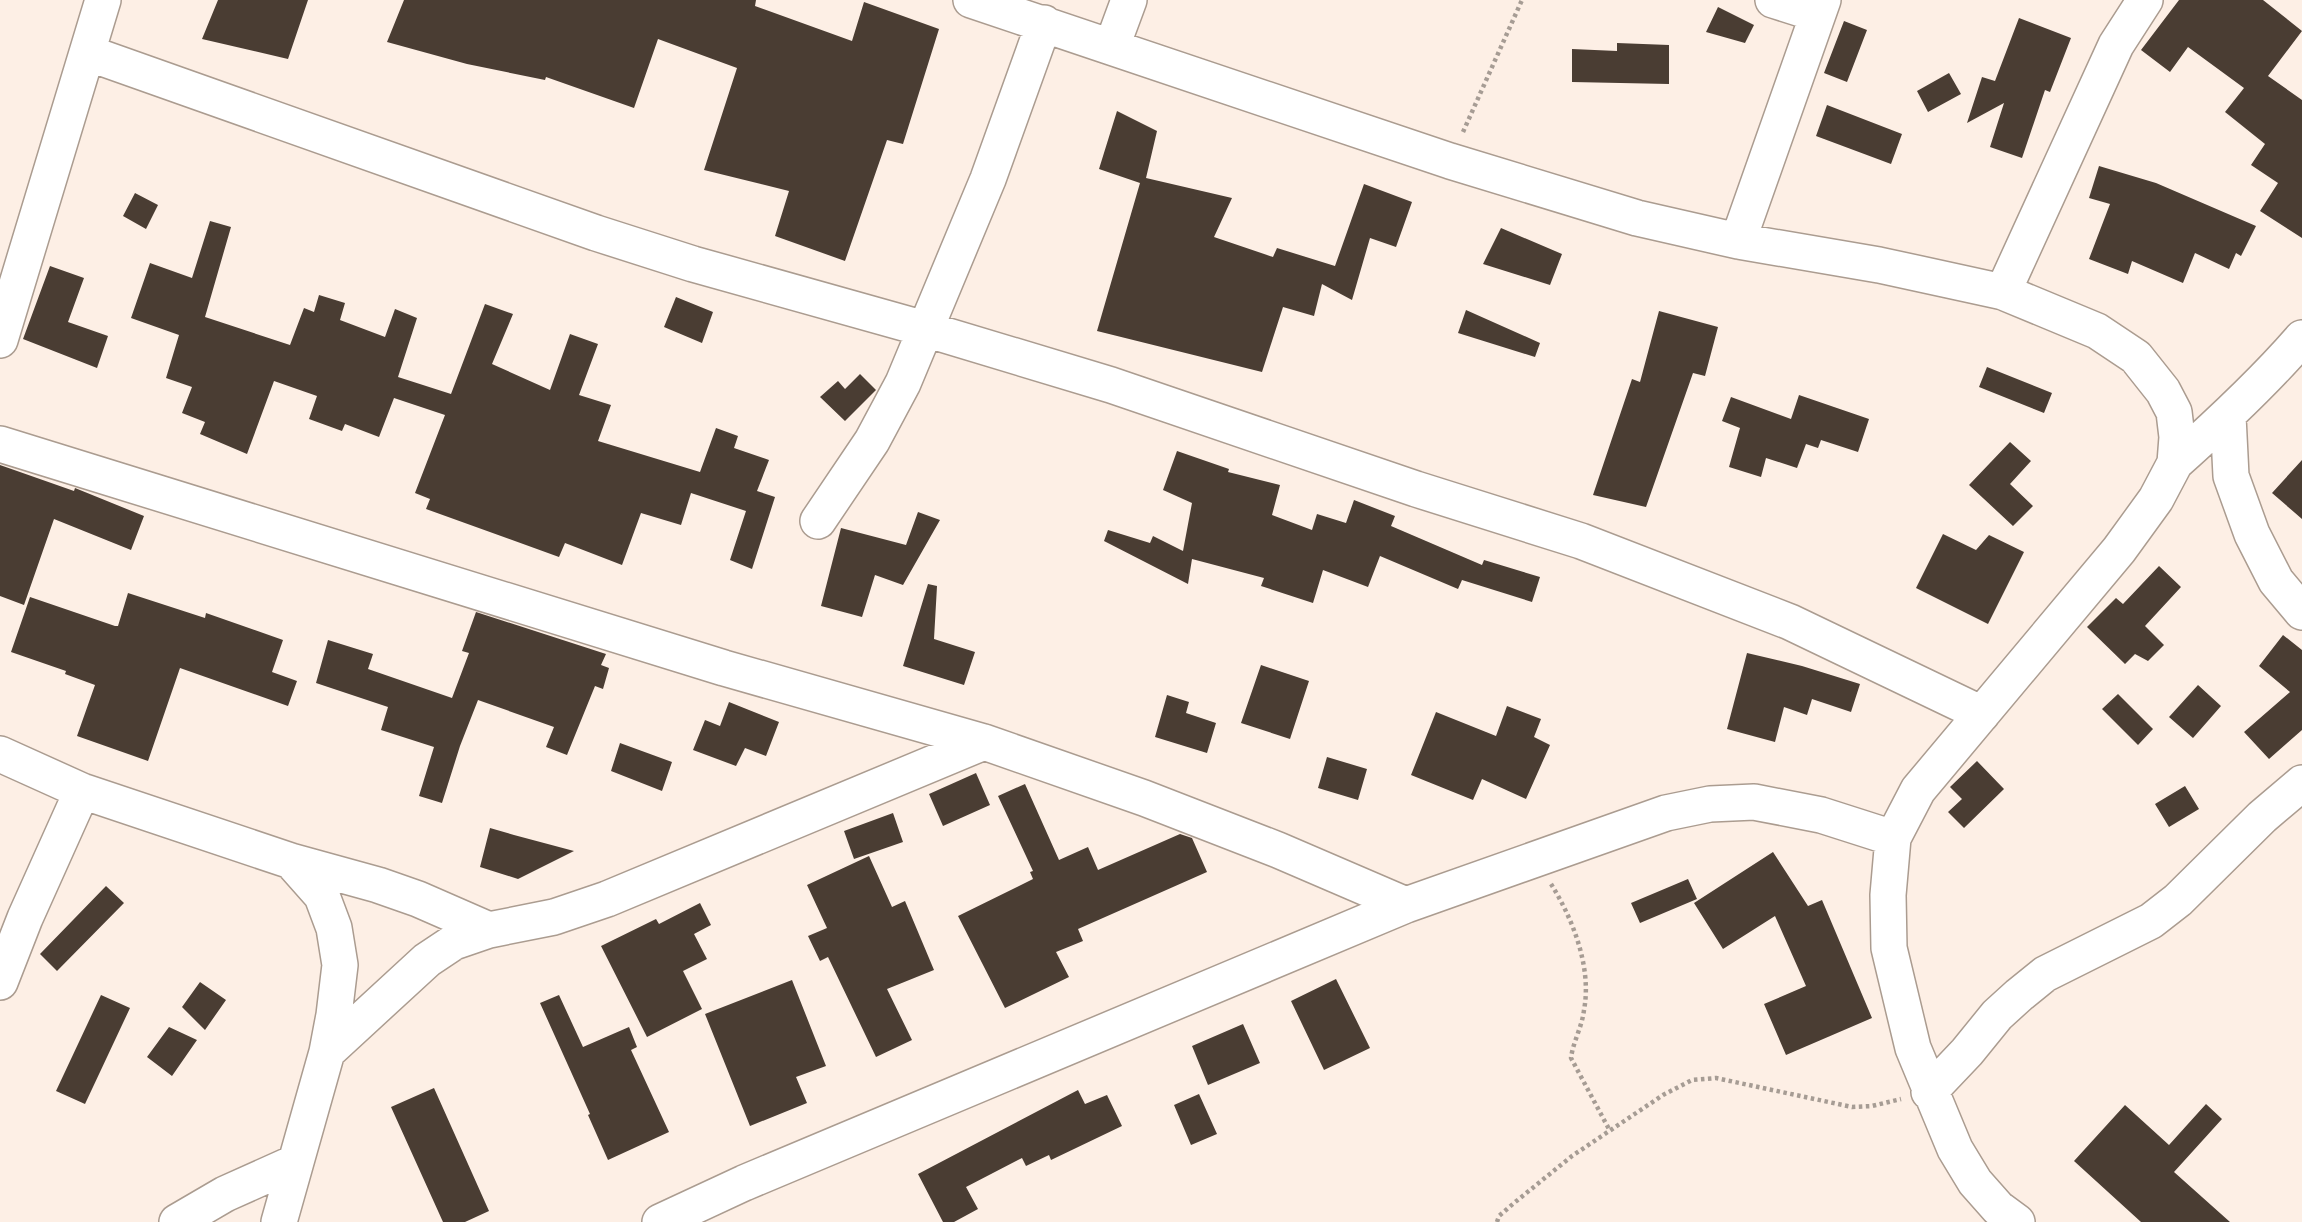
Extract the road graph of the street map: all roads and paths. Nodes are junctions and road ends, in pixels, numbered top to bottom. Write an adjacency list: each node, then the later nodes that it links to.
1 (103, 0): 10 (street)
2 (971, 0): 8 (street)
3 (1129, 0): 9 (street)
4 (1522, 0): 11 (path)
5 (1773, 0): 7 (street)
6 (2145, 0): 13 (street)
7 (1820, 7): 12 (street)
8 (1044, 23): 9 (street); 14 (street)
9 (1112, 46): 11 (street)
10 (88, 53): 14 (street); 16 (street)
11 (1450, 161): 12 (street)
12 (1738, 241): 13 (street)
13 (2003, 292): 19 (street)
14 (925, 329): 20 (street); 22 (street)
15 (2302, 338): 17 (street)
16 (0, 340)
17 (2228, 416): 19 (street); 21 (street)
18 (0, 444): 23 (street)
19 (2175, 463): 22 (street)
20 (818, 521)
21 (2302, 612)
22 (1982, 714): 27 (street)
23 (984, 742): 30 (street); 31 (street)
24 (0, 754): 26 (street)
25 (2302, 783): 35 (street)
26 (82, 791): 29 (street); 32 (street)
27 (1893, 838): 28 (street); 35 (street)
28 (1535, 860): 30 (street); 36 (path)
29 (291, 861): 31 (street); 34 (street)
30 (1406, 905): 40 (street)
31 (489, 930): 34 (street)
32 (6, 944): 33 (street)
33 (0, 982)
34 (327, 1052): 37 (street)
35 (1929, 1092): 36 (path); 42 (street)
36 (1609, 1131): 41 (path)
37 (294, 1163): 38 (street); 39 (street)
38 (177, 1222)
39 (279, 1222)
40 (660, 1222)
41 (1497, 1222)
42 (2017, 1222)

